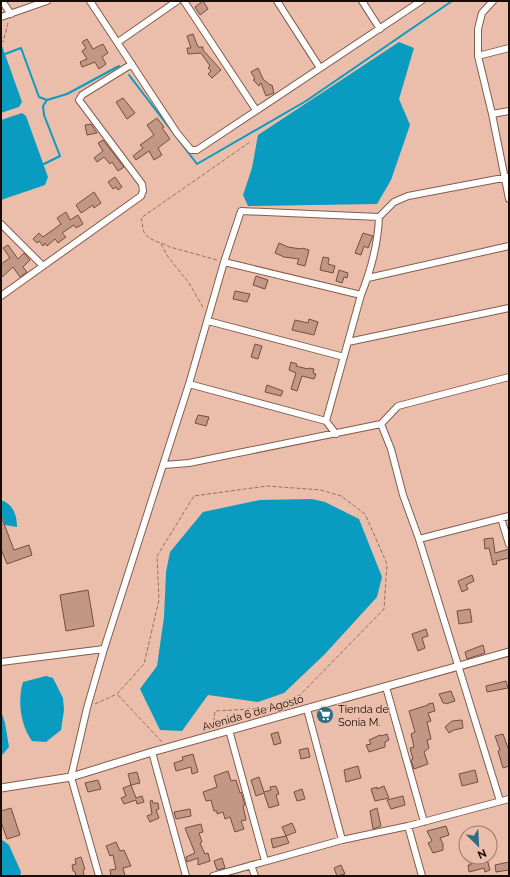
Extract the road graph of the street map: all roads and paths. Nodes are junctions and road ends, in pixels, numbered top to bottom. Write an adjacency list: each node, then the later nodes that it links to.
1 (2, 1): 10 (street)
2 (47, 1): 10 (street)
3 (90, 1): 13 (street)
4 (178, 1): 13 (street)
5 (184, 1): 18 (street)
6 (277, 1): 17 (street)
7 (362, 1): 11 (street)
8 (421, 1): 11 (street)
9 (493, 1): 15 (street)
10 (6, 16): 12 (path)
11 (380, 29): 17 (street)
12 (1, 41)
13 (118, 42): 16 (street)
14 (509, 48): 15 (street)
15 (478, 56): 20 (street)
16 (132, 64): 18 (street); 29 (street)
17 (320, 68): 18 (street)
18 (256, 110)
19 (509, 111): 20 (street)
20 (492, 114): 22 (street)
21 (250, 142): 26 (path)
22 (507, 177): 23 (street); 24 (street)
23 (509, 199)
24 (379, 217): 28 (street); 30 (street)
25 (1, 224): 29 (street)
26 (160, 242): 28 (path); 34 (path)
27 (509, 246): 30 (street)
28 (224, 262): 31 (street); 34 (street)
29 (43, 266): 32 (street)
30 (368, 278): 31 (street)
31 (361, 295): 35 (street)
32 (1, 296)
33 (509, 308): 35 (street)
34 (208, 321): 36 (street); 38 (street)
35 (348, 342): 36 (street)
36 (344, 357): 39 (street)
37 (509, 377): 40 (street)
38 (190, 384): 39 (street); 42 (street)
39 (326, 421): 41 (street)
40 (381, 424): 41 (street); 45 (street)
41 (336, 434): 42 (street)
42 (164, 465): 47 (street)
43 (509, 516): 44 (street)
44 (501, 518): 45 (street); 46 (street)
45 (419, 539): 50 (street)
46 (509, 544)
47 (104, 649): 49 (street); 53 (street)
48 (509, 652): 50 (street, Avenida 6 de Agosto)
49 (1, 662)
50 (459, 667): 51 (street, Avenida 6 de Agosto); 62 (street)
51 (386, 687): 54 (street, Avenida 6 de Agosto); 63 (street)
52 (117, 694): 53 (path); 56 (path); 57 (path)
53 (87, 708): 59 (street)
54 (307, 709): 55 (street, Avenida 6 de Agosto); 65 (street)
55 (229, 730): 56 (street, Avenida 6 de Agosto); 66 (street)
56 (212, 735): 57 (street, Avenida 6 de Agosto)
57 (167, 748): 58 (street, Avenida 6 de Agosto)
58 (152, 752): 59 (street, Avenida 6 de Agosto); 69 (street)
59 (71, 777): 60 (street, Avenida 6 de Agosto); 68 (street)
60 (1, 788)
61 (509, 799): 62 (street)
62 (500, 801): 63 (street)
63 (424, 822): 64 (street)
64 (408, 826): 65 (street); 72 (street)
65 (342, 840): 66 (street)
66 (265, 861): 67 (street)
67 (251, 865): 70 (street); 71 (street)
68 (99, 876)
69 (186, 876)
70 (213, 876)
71 (255, 876)
72 (422, 876)

